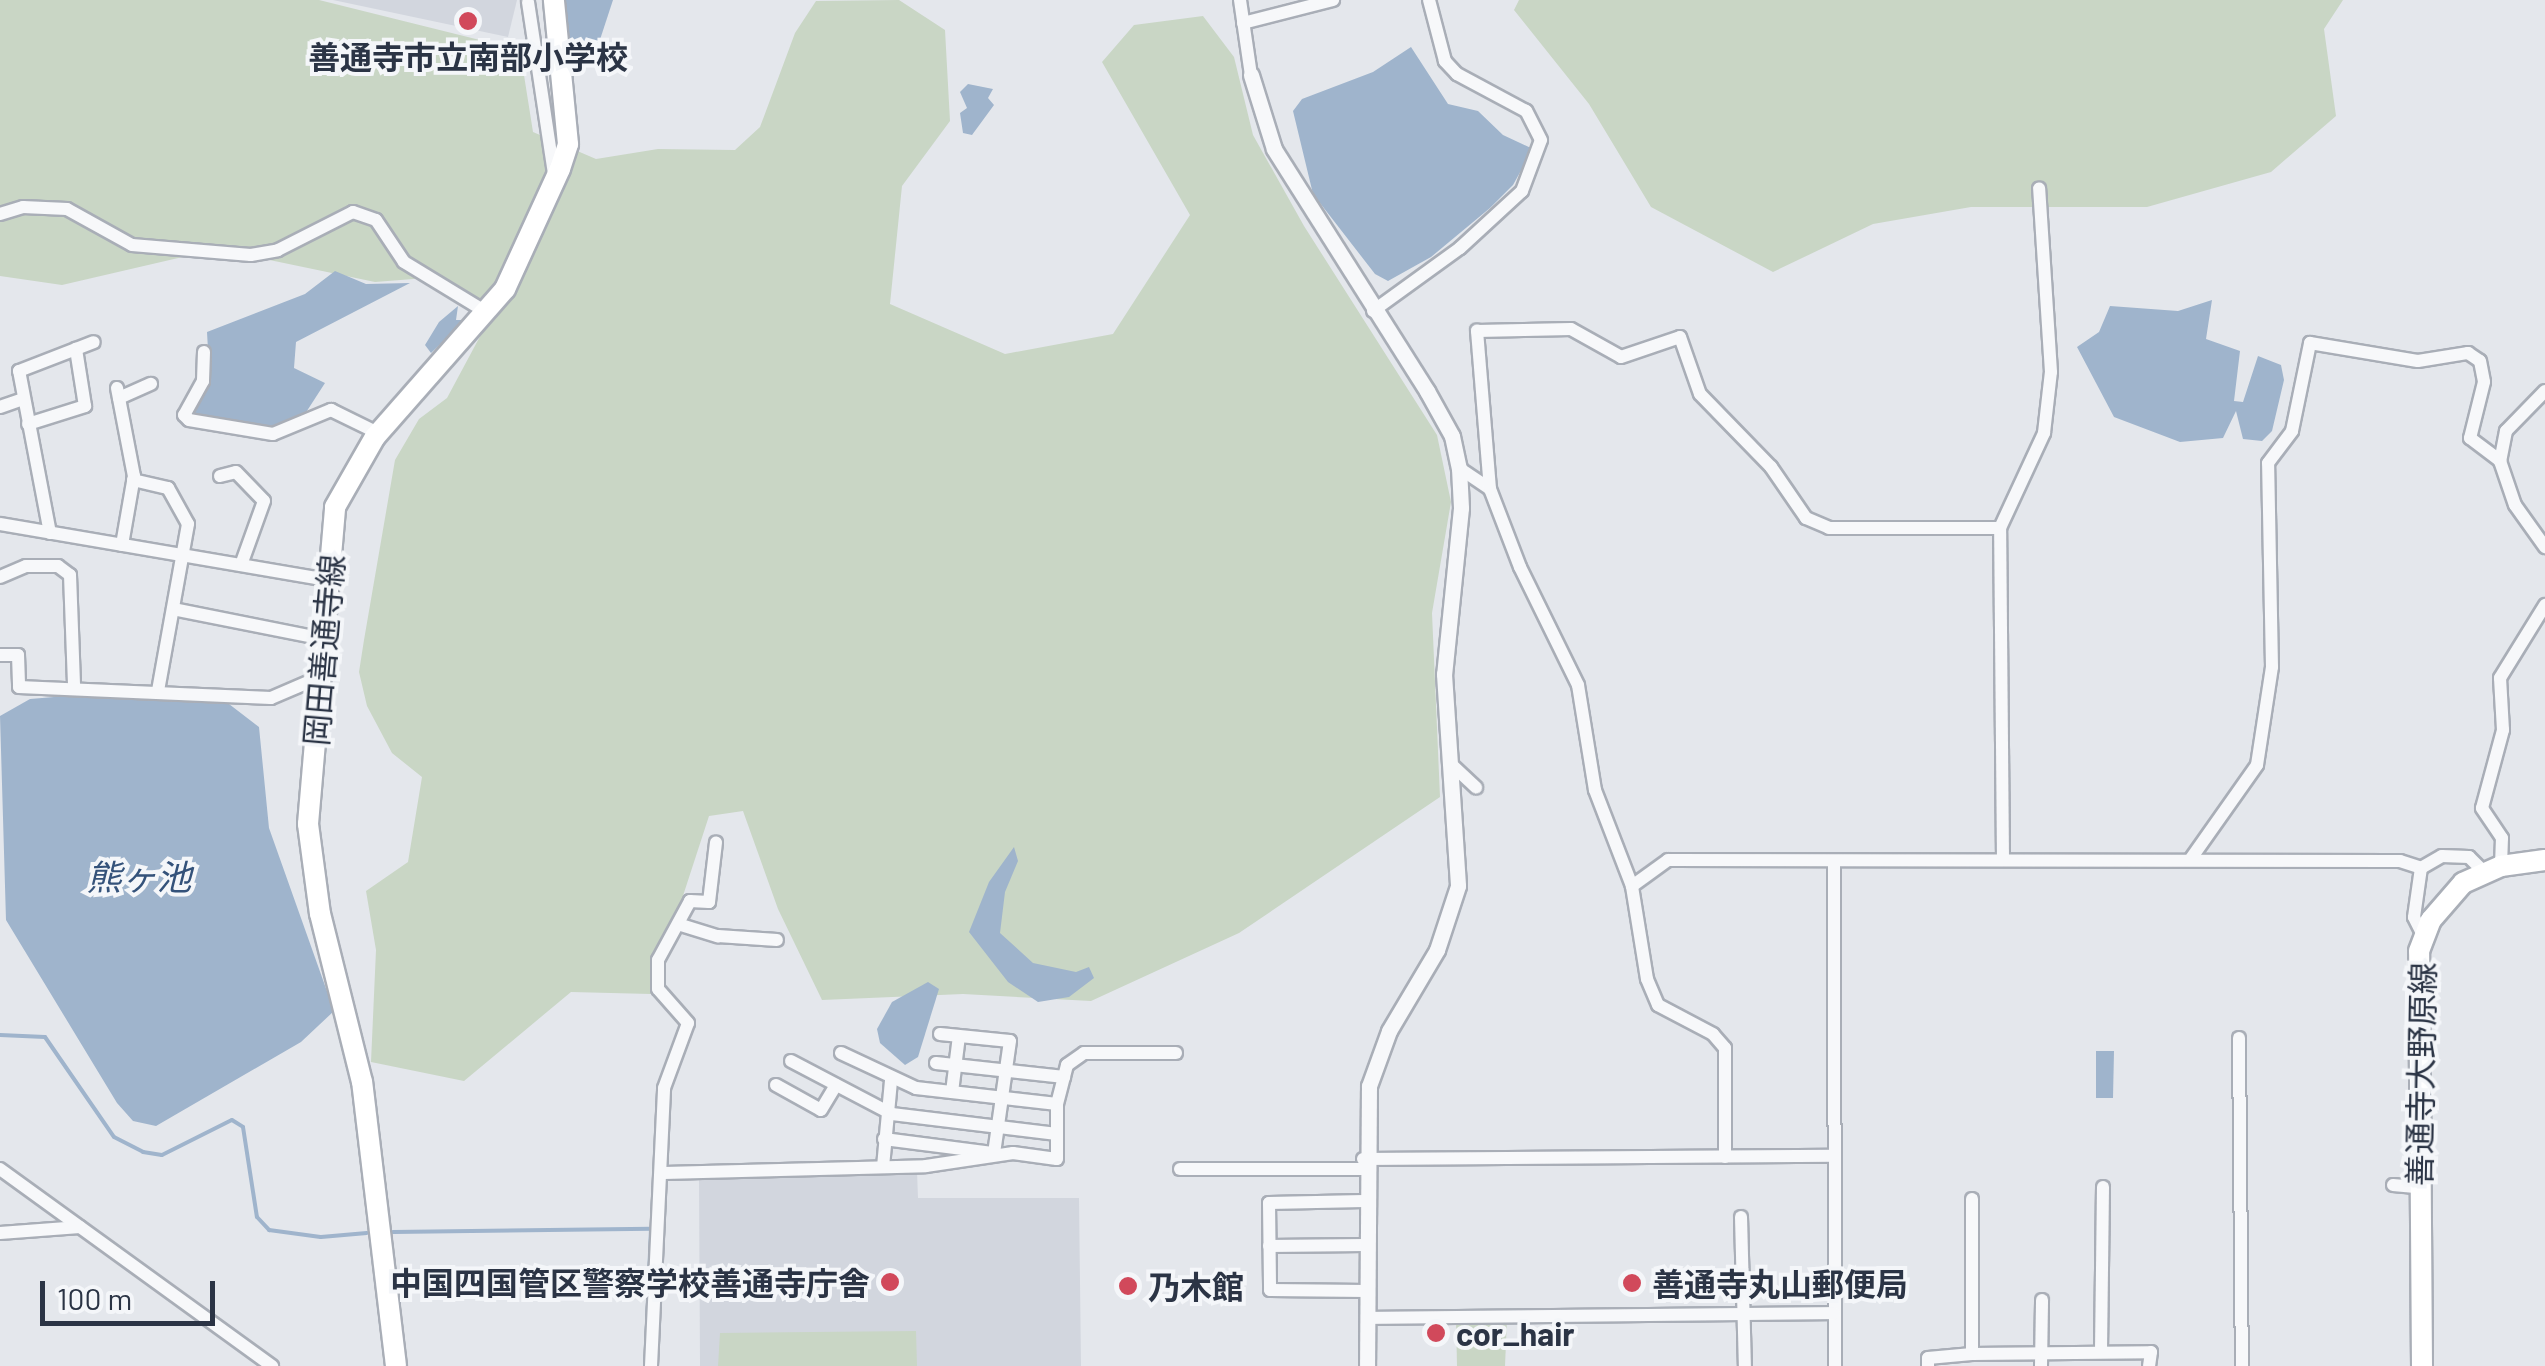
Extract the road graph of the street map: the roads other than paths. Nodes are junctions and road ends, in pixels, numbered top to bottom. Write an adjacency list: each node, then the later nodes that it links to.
1 (554, 0): 8 (main road, 岡田善通寺線)
2 (1333, 0): 6 (street)
3 (1242, 1): 6 (street)
4 (528, 2): 8 (street)
5 (1428, 4): 11 (street)
6 (1243, 22): 7 (street)
7 (1251, 74): 11 (street)
8 (554, 182): 12 (main road, 岡田善通寺線)
9 (2039, 188): 28 (street)
10 (0, 214): 12 (street)
11 (1373, 310): 23 (street)
12 (488, 313): 21 (main road, 岡田善通寺線)
13 (94, 342): 14 (street)
14 (76, 349): 18 (street); 20 (street)
15 (204, 352): 21 (street)
16 (151, 384): 25 (street)
17 (2545, 391): 22 (street)
18 (23, 399): 19 (street); 20 (street)
19 (0, 407)
20 (28, 424): 29 (street)
21 (378, 433): 35 (main road, 岡田善通寺線)
22 (2500, 461): 31 (street); 47 (street)
23 (1459, 468): 26 (street); 43 (street)
24 (220, 476): 33 (street)
25 (133, 480): 30 (street); 32 (street)
26 (1490, 488): 28 (street); 52 (street)
27 (0, 524): 29 (street)
28 (2000, 528): 46 (street)
29 (50, 533): 30 (street)
30 (122, 545): 32 (street)
31 (2545, 546)
32 (182, 555): 33 (street); 37 (street)
33 (240, 565): 35 (street)
34 (0, 576): 41 (street)
35 (329, 580): 38 (main road, 岡田善通寺線)
36 (2545, 603): 51 (street)
37 (173, 609): 38 (street); 42 (street)
38 (323, 639): 40 (main road, 岡田善通寺線)
39 (0, 655): 41 (street)
40 (320, 678): 42 (street); 105 (main road, 岡田善通寺線)
41 (74, 686): 42 (street)
42 (158, 690)
43 (1452, 765): 44 (street); 79 (street)
44 (1476, 787)
45 (716, 842): 53 (street)
46 (2003, 860): 47 (street); 49 (street)
47 (2190, 860): 50 (street)
48 (2545, 860): 51 (main road, 善通寺大野原線)
49 (1834, 862): 52 (street); 77 (street)
50 (2422, 868): 51 (street); 54 (street)
51 (2492, 869): 54 (main road, 善通寺大野原線)
52 (1632, 886): 78 (street)
53 (681, 925): 55 (street); 83 (street)
54 (2424, 937): 86 (main road, 善通寺大野原線)
55 (777, 940)
56 (940, 1034): 57 (street)
57 (958, 1036): 63 (street); 64 (street)
58 (2239, 1038): 112 (street)
59 (841, 1054): 66 (street)
60 (1176, 1054): 65 (street)
61 (791, 1061): 67 (street)
62 (936, 1063): 63 (street)
63 (955, 1065): 64 (street); 69 (street)
64 (1005, 1070): 65 (street); 70 (street)
65 (1064, 1077): 71 (street)
66 (891, 1080): 69 (street); 72 (street)
67 (836, 1084): 68 (street); 72 (street)
68 (776, 1085)
69 (952, 1092): 70 (street)
70 (1000, 1098): 71 (street); 73 (street)
71 (1057, 1104): 74 (street)
72 (885, 1110): 73 (street); 75 (street)
73 (997, 1125): 74 (street); 76 (street)
74 (1057, 1134): 76 (street)
75 (884, 1139): 76 (street); 80 (street)
76 (1000, 1154): 80 (street)
77 (1836, 1156): 78 (street); 97 (street)
78 (1725, 1157): 79 (street)
79 (1363, 1164): 82 (street); 88 (street)
80 (883, 1167): 83 (street)
81 (0, 1169): 90 (street)
82 (1180, 1169)
83 (664, 1173): 106 (street)
84 (2393, 1185): 86 (street)
85 (2103, 1187): 100 (street)
86 (2418, 1188): 113 (main road, 善通寺大野原線)
87 (1972, 1199): 101 (street)
88 (1364, 1201): 92 (street); 93 (street)
89 (1741, 1216): 96 (street)
90 (80, 1227): 91 (street); 99 (street)
91 (0, 1233)
92 (1365, 1245): 93 (street); 94 (street)
93 (1269, 1246): 94 (street)
94 (1366, 1290): 98 (street)
95 (2042, 1300): 102 (street)
96 (1745, 1312): 97 (street); 98 (street); 108 (street)
97 (1834, 1312): 109 (street)
98 (1367, 1318): 107 (street)
99 (249, 1350): 103 (street); 104 (street)
100 (2100, 1351): 102 (street); 111 (street)
101 (1972, 1354): 102 (street); 110 (street)
102 (2041, 1359)
103 (247, 1366)
104 (272, 1366)
105 (396, 1366)
106 (651, 1366)
107 (1368, 1366)
108 (1745, 1366)
109 (1835, 1366)
110 (1928, 1366)
111 (2149, 1366)
112 (2242, 1366)
113 (2422, 1366)

